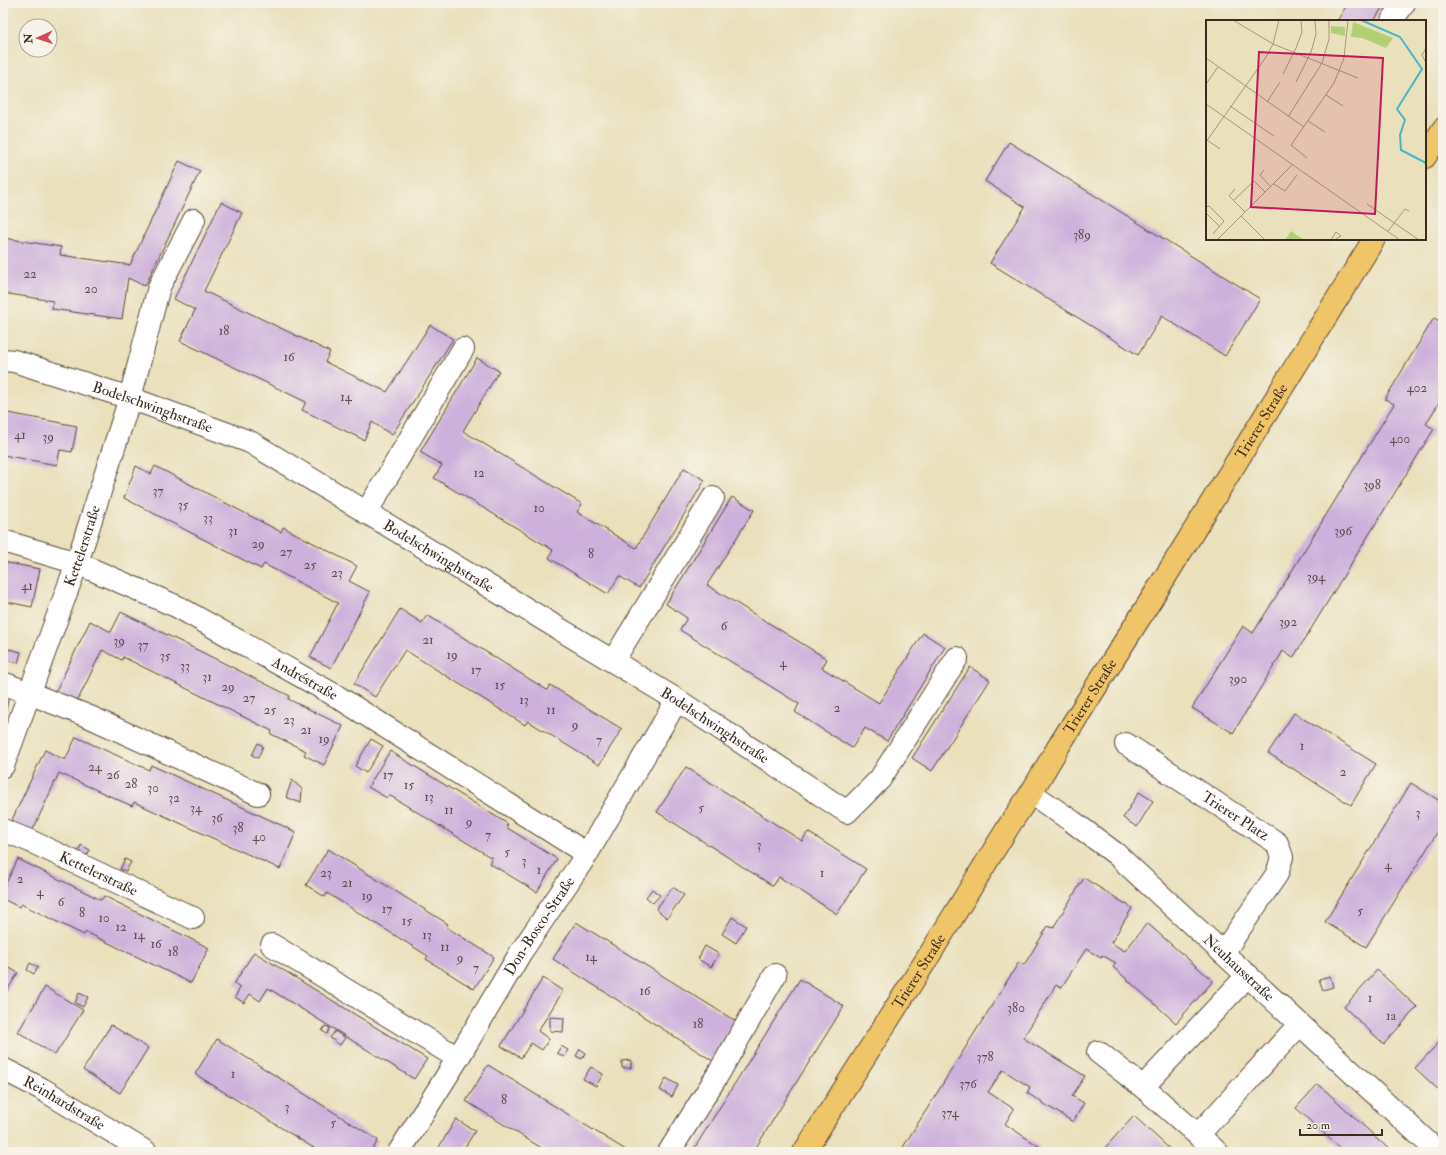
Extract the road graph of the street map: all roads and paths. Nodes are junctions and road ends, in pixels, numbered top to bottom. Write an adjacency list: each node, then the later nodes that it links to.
1 (1404, 3): 2 (street)
2 (1393, 20)
3 (1443, 128): 4 (main road)
4 (1426, 155)
5 (194, 220): 9 (street, Kettelerstraße)
6 (1373, 240): 21 (main road, Trierer Straße)
7 (463, 349): 11 (street)
8 (3, 360): 9 (street, Bodelschwinghstraße)
9 (130, 398): 11 (street, Bodelschwinghstraße); 13 (street, Kettelerstraße)
10 (713, 498): 15 (street)
11 (366, 512): 15 (street, Bodelschwinghstraße)
12 (3, 541): 13 (street, Andréstraße)
13 (77, 563): 17 (street, Kettelerstraße); 24 (street, Andréstraße)
14 (958, 658): 18 (street, Bodelschwinghstraße)
15 (613, 661): 18 (street, Bodelschwinghstraße)
16 (3, 683): 17 (street)
17 (30, 693): 20 (street, Kettelerstraße); 22 (street)
18 (677, 700): 24 (street, Don-Bosco-Straße)
19 (1126, 744): 27 (street, Trierer Platz)
20 (3, 766)
21 (1031, 793): 27 (street, Neuhausstraße); 39 (main road, Trierer Straße)
22 (258, 794)
23 (3, 830): 25 (street, Kettelerstraße)
24 (587, 854): 32 (street, Don-Bosco-Straße)
25 (193, 918)
26 (272, 945): 32 (street)
27 (1223, 953): 29 (street, Neuhausstraße)
28 (775, 975): 38 (street)
29 (1248, 976): 30 (street, Neuhausstraße); 34 (street)
30 (1299, 1025): 35 (street); 41 (street, Neuhausstraße)
31 (1098, 1052): 34 (street)
32 (458, 1058): 37 (street, Don-Bosco-Straße)
33 (3, 1069): 36 (street, Reinhardstraße)
34 (1143, 1088): 35 (street)
35 (1198, 1135): 40 (street)
36 (146, 1152)
37 (399, 1152)
38 (669, 1152)
39 (804, 1152)
40 (1217, 1152)
41 (1438, 1152)

